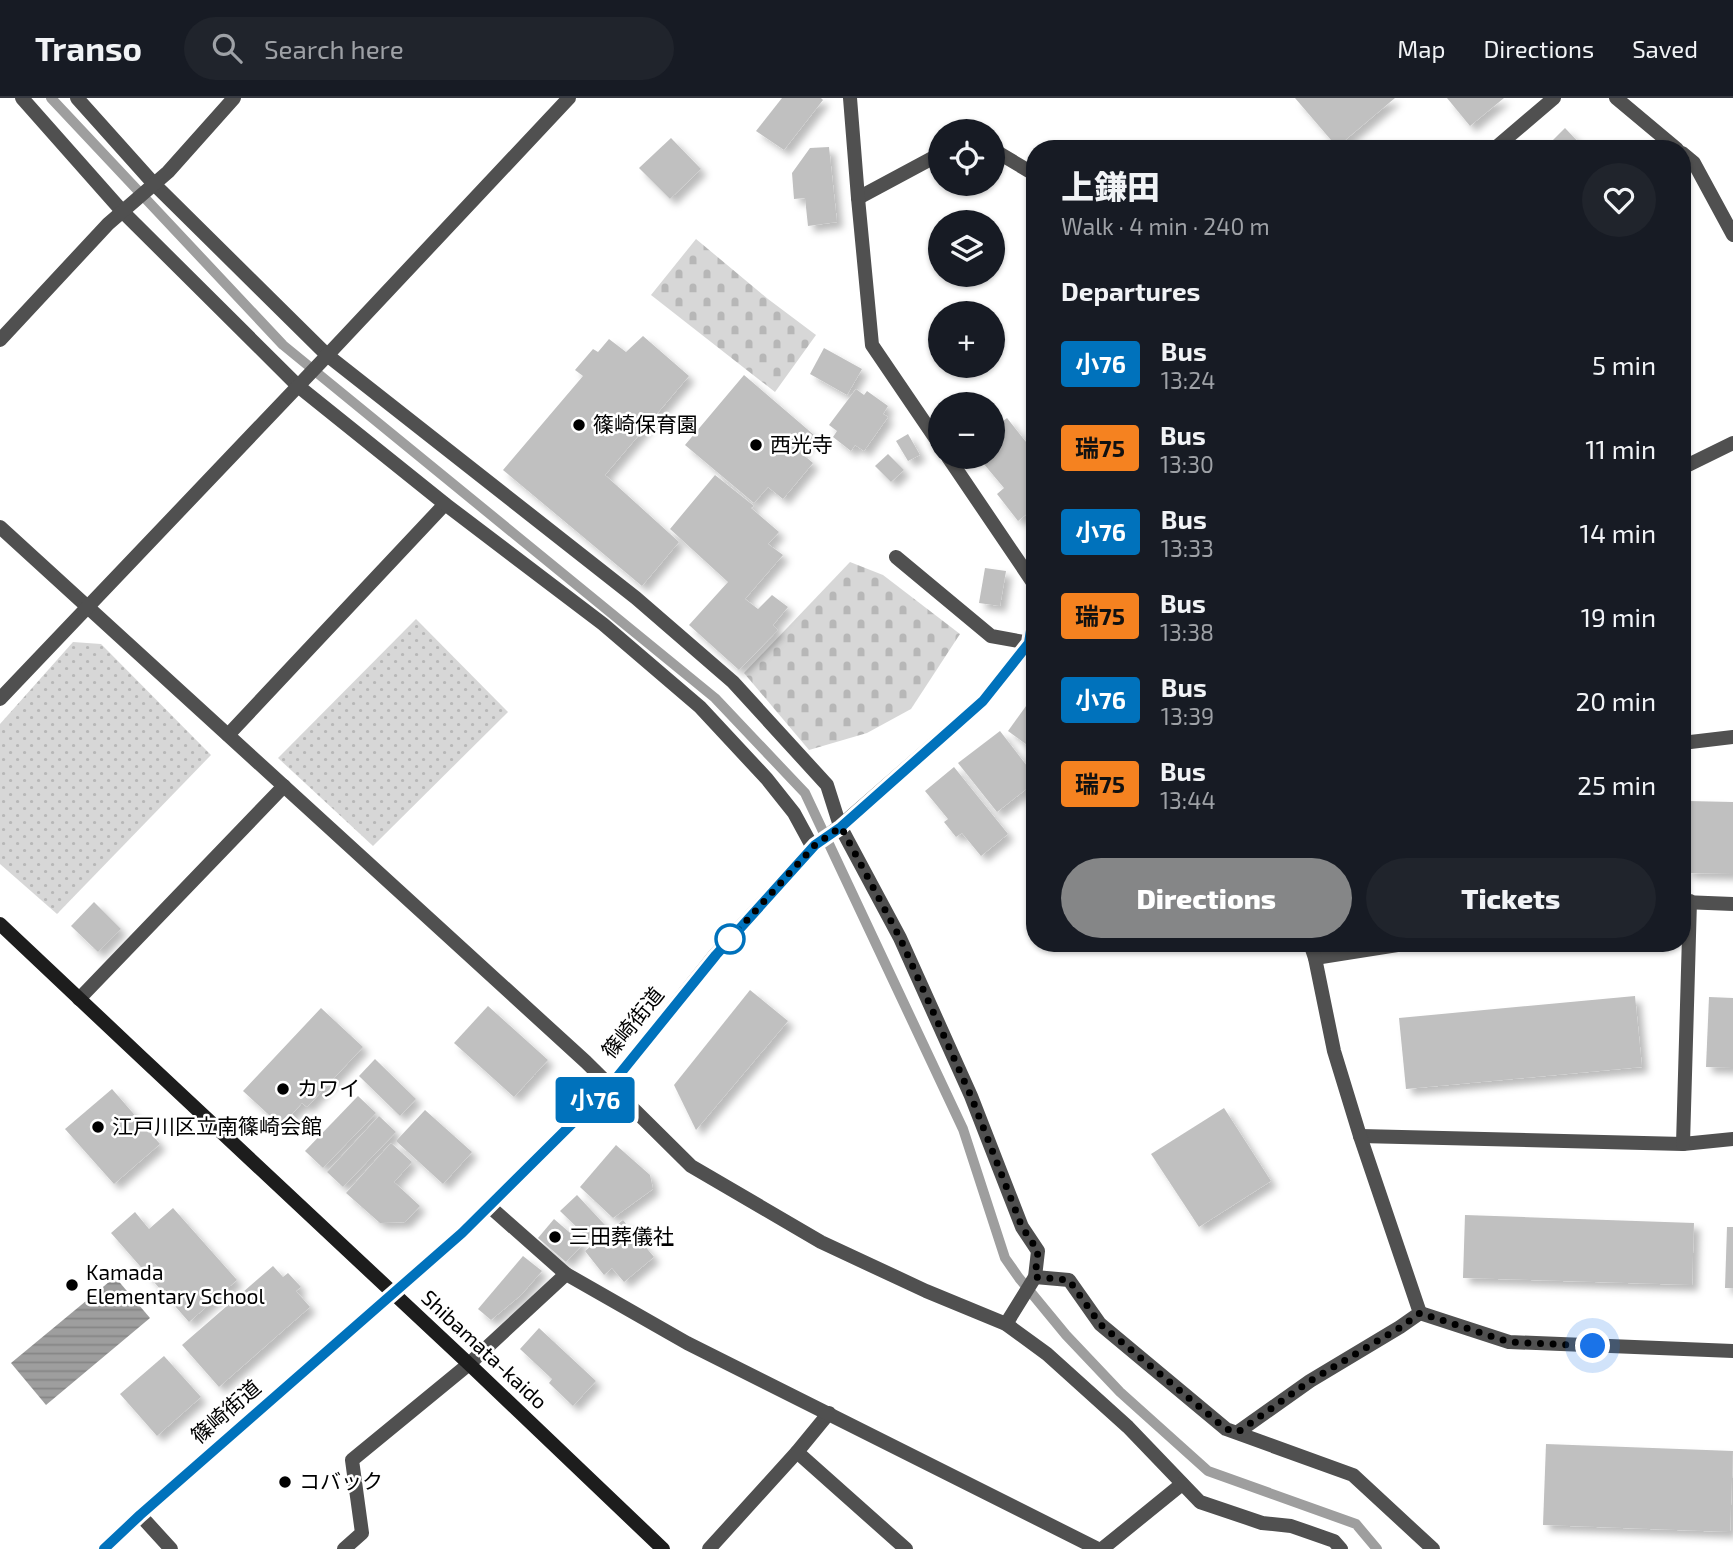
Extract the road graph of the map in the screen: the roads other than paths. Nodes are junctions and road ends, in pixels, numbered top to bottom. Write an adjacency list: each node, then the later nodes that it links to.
1 (22, 98): 16 (street)
2 (77, 98): 14 (street)
3 (234, 98): 14 (street)
4 (569, 98): 19 (street)
5 (850, 98): 15 (street)
6 (1554, 98): 8 (street)
7 (1616, 98): 9 (street)
8 (1505, 140)
9 (1666, 140)
10 (1005, 157): 13 (street)
11 (928, 160): 15 (street)
12 (1691, 160): 17 (street)
13 (1026, 169)
14 (151, 186): 16 (street); 19 (street)
15 (858, 198): 21 (street)
16 (125, 209): 18 (street); 20 (street)
17 (1733, 235)
18 (0, 340)
19 (324, 358): 20 (street); 37 (street)
20 (300, 383): 25 (street); 29 (street)
21 (928, 427)
22 (1733, 443): 23 (street)
23 (1691, 464)
24 (956, 469): 28 (street)
25 (444, 504): 33 (street); 38 (street)
26 (0, 527): 29 (street)
27 (896, 557): 30 (street)
28 (1026, 572)
29 (86, 607): 32 (street); 33 (street)
30 (1026, 643)
31 (1026, 651): 37 (street, 篠崎街道)
32 (0, 699)
33 (228, 735): 36 (street)
34 (1733, 737): 35 (street)
35 (1691, 742)
36 (284, 786): 44 (street); 45 (street)
37 (836, 829): 38 (street, 篠崎街道); 51 (street)
38 (814, 847): 45 (street, 篠崎街道)
39 (1691, 902): 40 (street)
40 (1733, 904)
41 (0, 923): 44 (main road, Shibamata-kaido)
42 (1312, 952): 46 (street)
43 (1685, 952): 48 (street)
44 (79, 999): 52 (main road, Shibamata-kaido)
45 (610, 1086): 49 (street, 篠崎街道); 54 (street)
46 (1360, 1136): 48 (street); 53 (street)
47 (1733, 1139): 48 (street)
48 (1683, 1144)
49 (489, 1206): 50 (street); 52 (street, 篠崎街道)
50 (566, 1273): 56 (street); 57 (street)
51 (1035, 1277): 54 (street); 58 (street)
52 (394, 1294): 56 (main road, Shibamata-kaido); 61 (street, 篠崎街道)
53 (1420, 1313): 55 (street); 58 (street)
54 (1006, 1324): 60 (street)
55 (1733, 1351)
56 (469, 1364): 64 (street); 65 (main road, Shibamata-kaido)
57 (829, 1413): 59 (street); 68 (street)
58 (1238, 1432): 70 (street)
59 (797, 1452): 66 (street); 67 (street)
60 (1182, 1484): 68 (street); 69 (street)
61 (140, 1515): 62 (street, 篠崎街道); 63 (street)
62 (104, 1549)
63 (171, 1549)
64 (344, 1549)
65 (663, 1549)
66 (709, 1549)
67 (906, 1549)
68 (1100, 1549)
69 (1342, 1549)
70 (1433, 1549)

